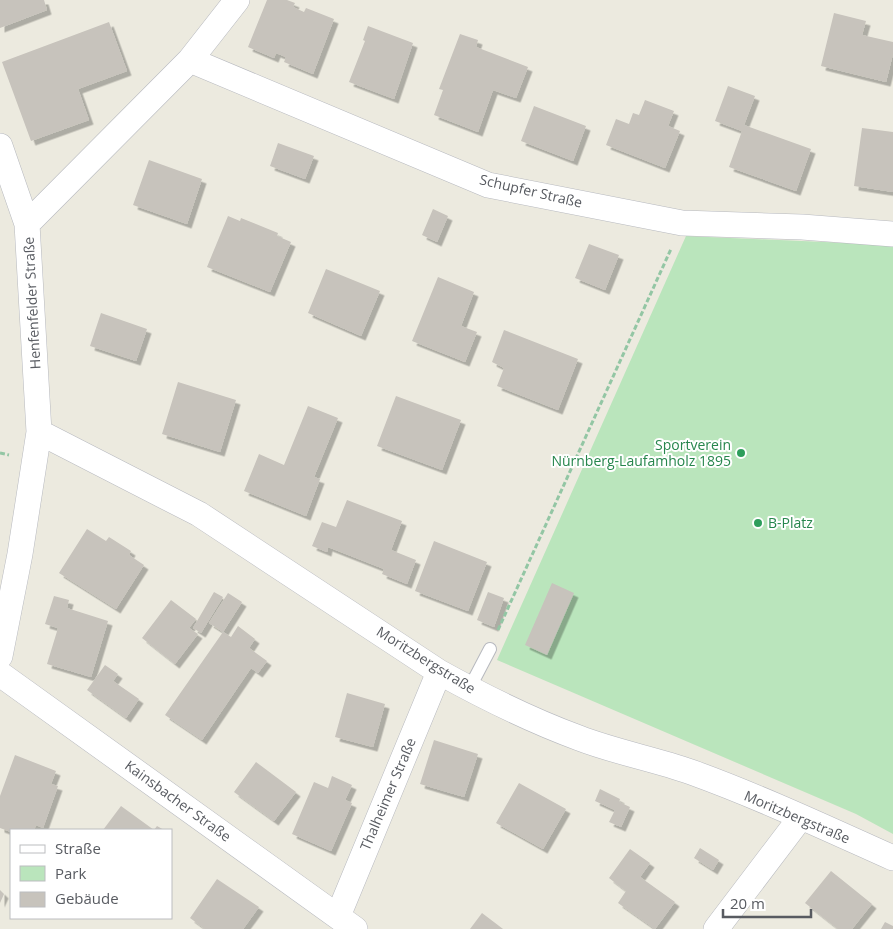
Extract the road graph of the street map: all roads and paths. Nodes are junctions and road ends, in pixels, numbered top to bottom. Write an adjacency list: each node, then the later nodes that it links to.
1 (237, 0): 2 (street, Henfenfelder Straße)
2 (190, 60): 4 (street, Schupfer Straße); 5 (street, Henfenfelder Straße)
3 (0, 146): 5 (street)
4 (682, 223): 6 (street, Schupfer Straße); 8 (path)
5 (27, 224): 7 (street, Henfenfelder Straße)
6 (893, 234)
7 (39, 432): 9 (street, Henfenfelder Straße); 10 (street, Moritzbergstraße)
8 (490, 649): 12 (lane)
9 (0, 656)
10 (439, 672): 12 (street, Moritzbergstraße); 15 (street, Thalheimer Straße)
11 (0, 674): 15 (street, Kainsbacher Straße)
12 (469, 689): 13 (street, Moritzbergstraße)
13 (801, 817): 14 (street, Moritzbergstraße); 16 (street)
14 (893, 858)
15 (347, 922)
16 (716, 929)

